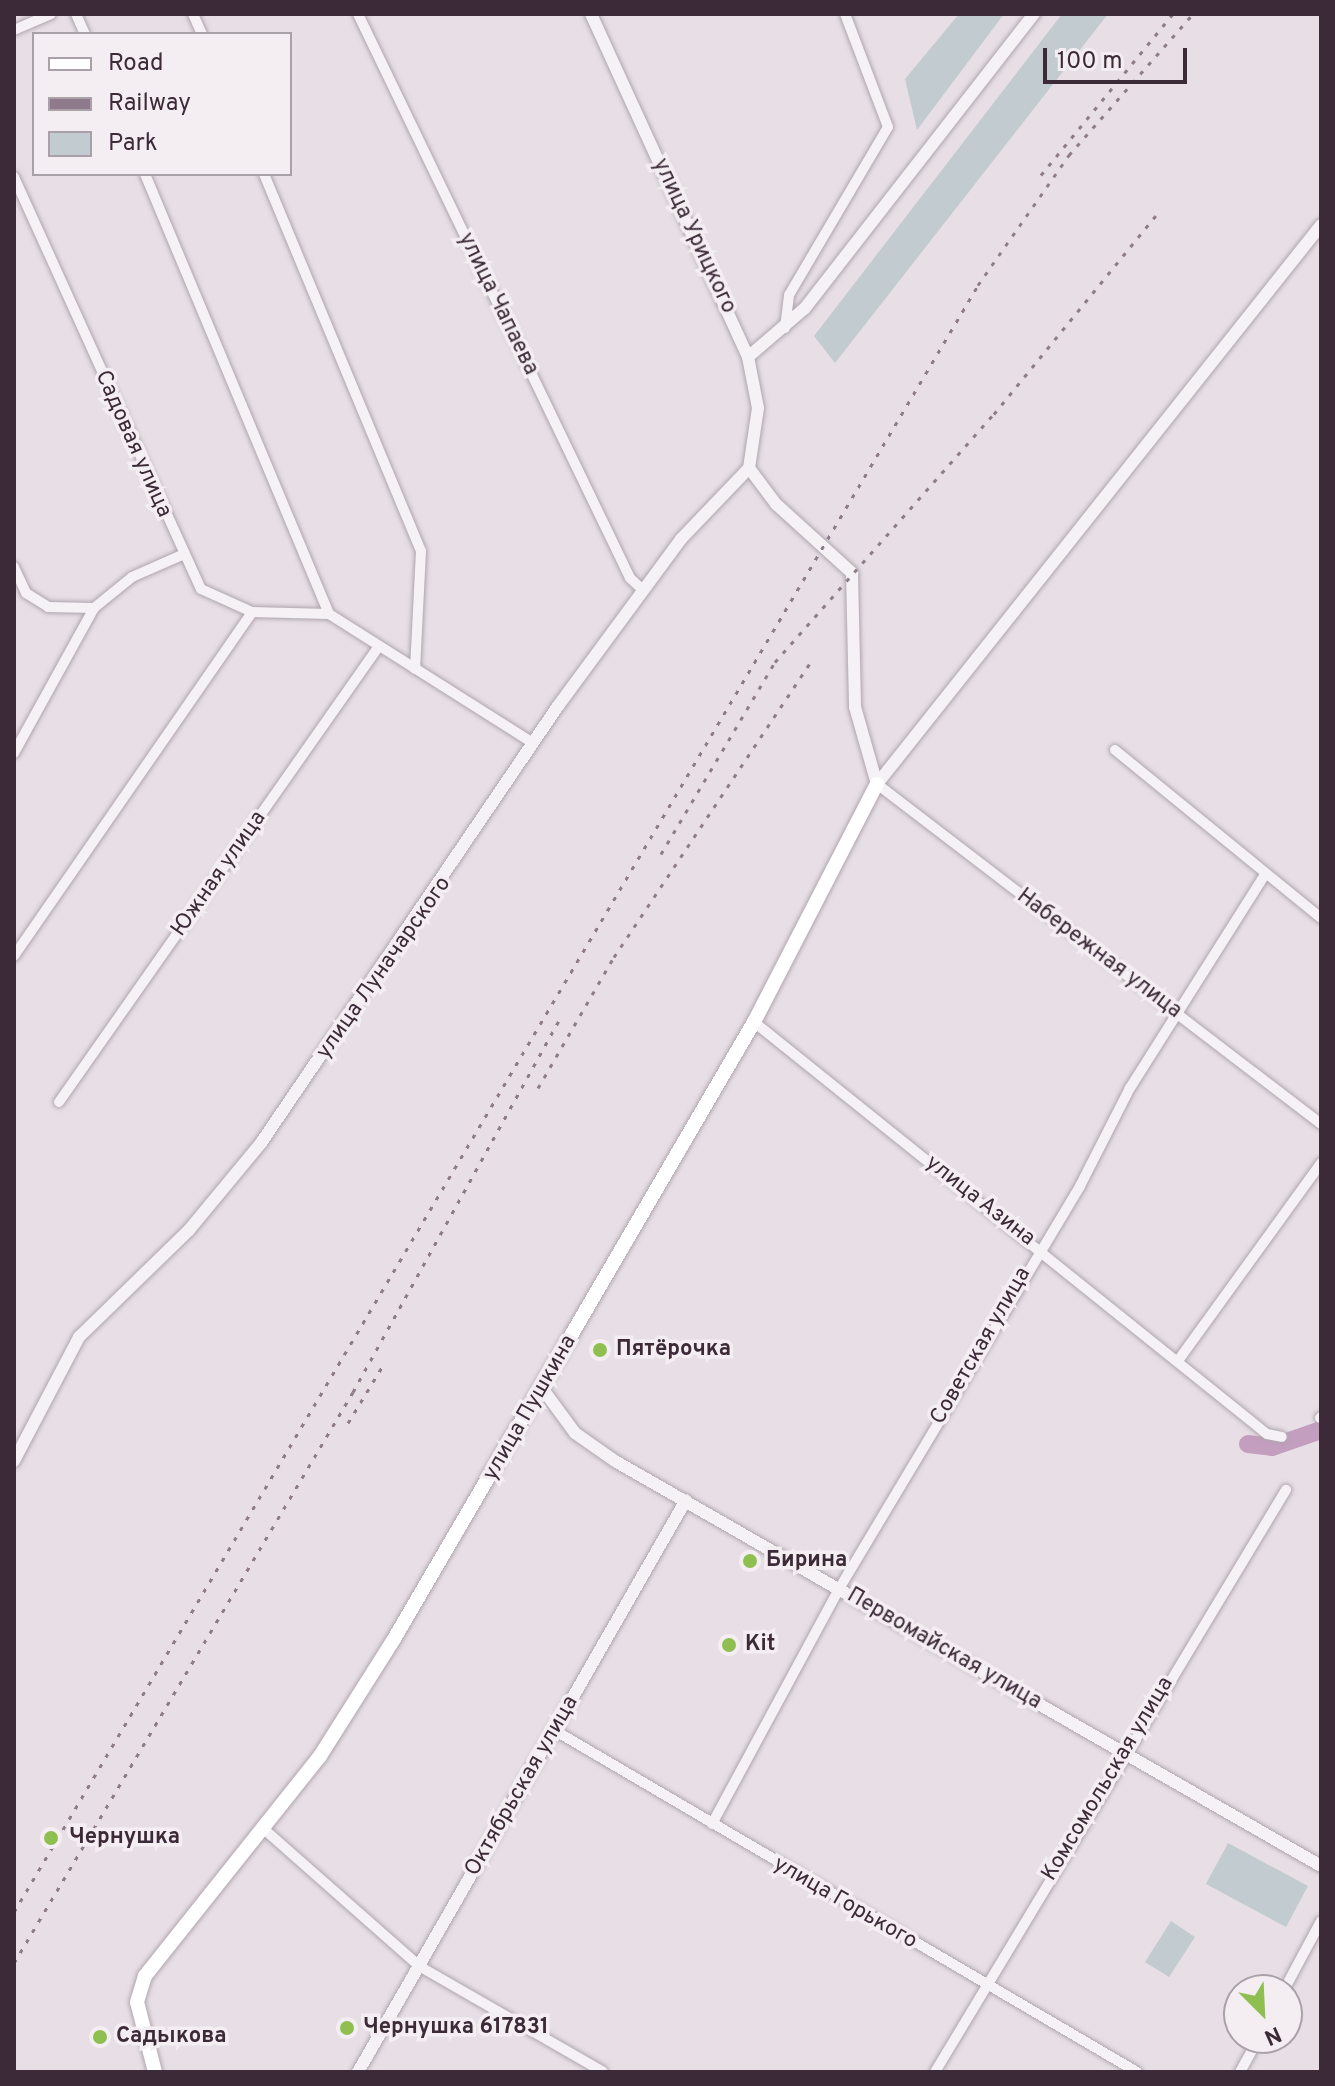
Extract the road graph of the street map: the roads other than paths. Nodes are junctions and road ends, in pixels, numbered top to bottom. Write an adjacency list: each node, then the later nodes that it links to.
1 (51, 14): 6 (street)
2 (358, 14): 16 (street, улица Чапаева)
3 (591, 14): 12 (street, улица Урицкого)
4 (845, 14): 11 (street)
5 (1034, 14): 11 (street)
6 (14, 30)
7 (146, 176): 19 (street)
8 (265, 176): 21 (street)
9 (14, 177): 14 (street, Садовая улица)
10 (1321, 225): 25 (street)
11 (785, 329): 12 (street)
12 (748, 357): 13 (street, улица Урицкого)
13 (749, 468): 16 (street, улица Луначарского); 25 (street)
14 (182, 555): 17 (street); 18 (street, Садовая улица)
15 (14, 567): 17 (street)
16 (643, 590): 22 (street, улица Луначарского)
17 (94, 608): 24 (street)
18 (252, 612): 19 (street, Садовая улица); 28 (street)
19 (329, 614): 20 (street)
20 (379, 646): 21 (street); 31 (street, Южная улица)
21 (415, 669): 22 (street)
22 (533, 743): 38 (street, улица Луначарского)
23 (1115, 750): 26 (street)
24 (14, 753)
25 (877, 784): 29 (street, Набережная улица); 30 (main road, улица Пушкина)
26 (1264, 876): 27 (street); 29 (street, Советская улица)
27 (1321, 918)
28 (14, 956)
29 (1176, 1012): 32 (street, Набережная улица); 34 (street, Советская улица)
30 (754, 1022): 34 (street, улица Азина); 36 (main road, улица Пушкина)
31 (59, 1102)
32 (1321, 1124)
33 (1321, 1163): 35 (street)
34 (1039, 1247): 35 (street, улица Азина); 41 (street, Советская улица)
35 (1180, 1358): 37 (street, улица Азина)
36 (542, 1388): 40 (street, Первомайская улица); 45 (main road, улица Пушкина)
37 (1282, 1437)
38 (14, 1461)
39 (1286, 1490): 43 (street, Комсомольская улица)
40 (686, 1500): 41 (street, Первомайская улица); 42 (street, Октябрьская улица)
41 (839, 1589): 43 (street, Первомайская улица); 44 (street, Советская улица)
42 (554, 1730): 44 (street, улица Горького); 48 (street, Октябрьская улица)
43 (1122, 1753): 46 (street, Первомайская улица); 50 (street, Комсомольская улица)
44 (712, 1824): 50 (street, улица Горького)
45 (265, 1830): 48 (street); 52 (main road, улица Пушкина)
46 (1321, 1866)
47 (1321, 1921): 49 (street)
48 (419, 1966): 53 (street, Октябрьская улица); 54 (street)
49 (1293, 1974)
50 (985, 1985): 55 (street, Комсомольская улица); 56 (street, улица Горького)
51 (1250, 2054): 57 (street)
52 (155, 2072)
53 (358, 2072)
54 (603, 2072)
55 (935, 2072)
56 (1137, 2072)
57 (1240, 2072)

